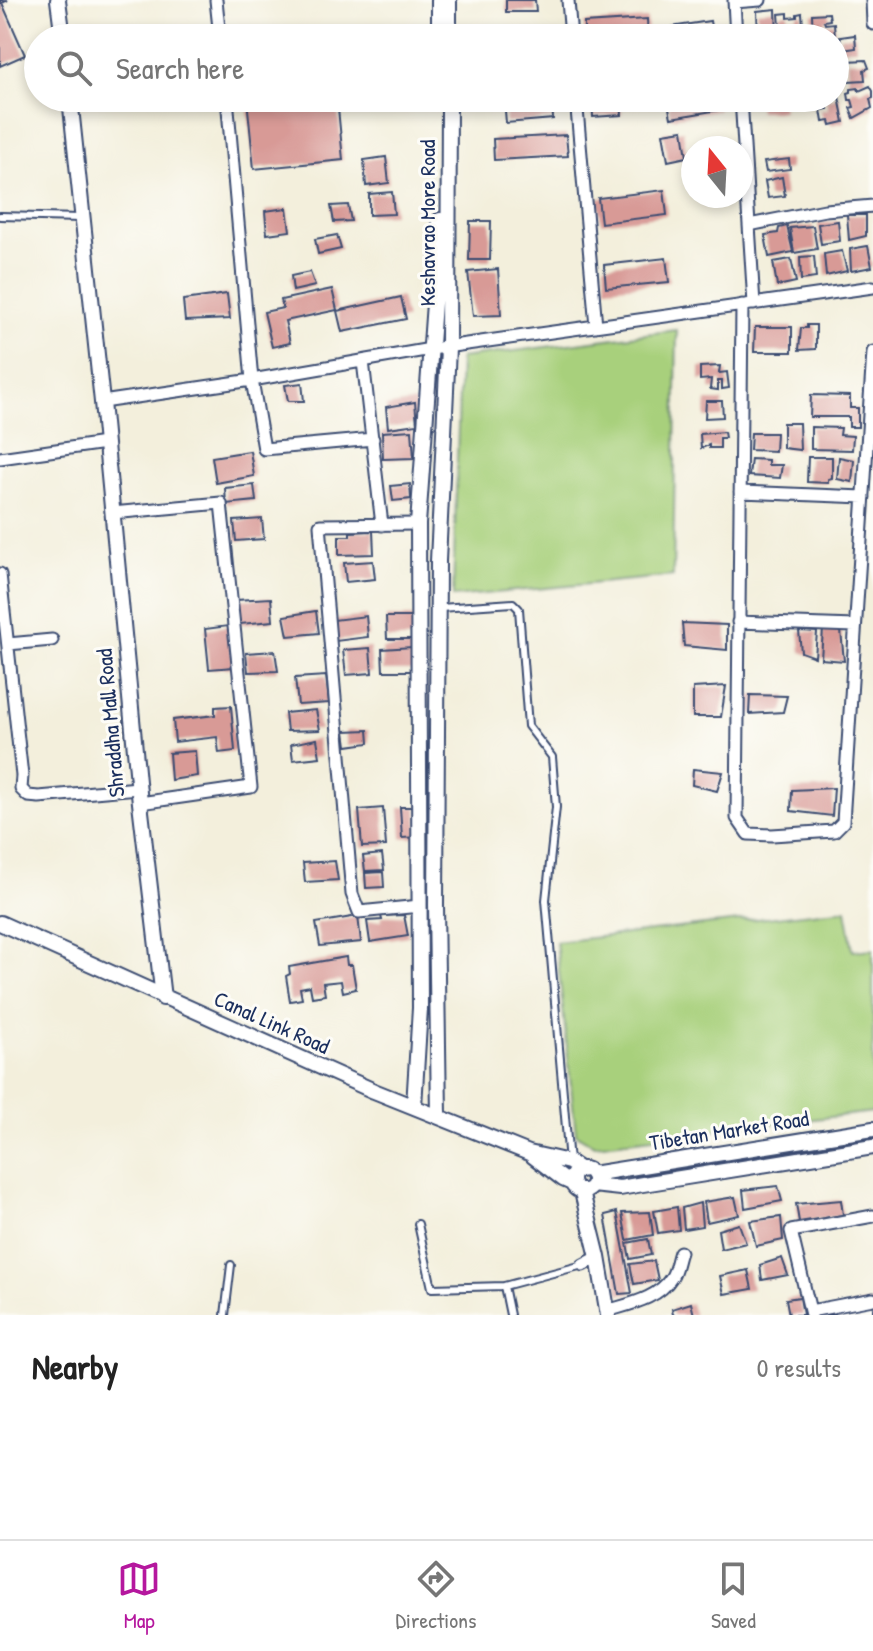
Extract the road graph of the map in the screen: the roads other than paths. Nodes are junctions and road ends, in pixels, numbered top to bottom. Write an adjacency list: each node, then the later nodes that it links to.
1 (58, 0): 9 (street)
2 (216, 0): 10 (street)
3 (439, 0): 11 (street)
4 (449, 0): 12 (street)
5 (568, 0): 13 (street)
6 (760, 0): 8 (street)
7 (872, 0): 15 (street)
8 (734, 1): 14 (street)
9 (61, 24)
10 (219, 24)
11 (439, 24)
12 (449, 24)
13 (570, 24)
14 (735, 24)
15 (873, 24)
16 (71, 112): 24 (street)
17 (228, 112): 33 (street)
18 (440, 112): 30 (street)
19 (449, 112): 29 (street, Keshavrao More Road)
20 (577, 112): 28 (street)
21 (742, 112): 25 (street)
22 (873, 206): 25 (street)
23 (0, 216): 24 (lane)
24 (81, 218): 34 (street)
25 (749, 225): 27 (street)
26 (873, 287): 27 (street)
27 (748, 305): 28 (street); 38 (street)
28 (596, 326): 29 (street)
29 (448, 348): 30 (street); 44 (street, Keshavrao More Road)
30 (431, 349): 32 (street); 41 (street)
31 (873, 352): 39 (street)
32 (363, 361): 33 (street); 35 (street)
33 (252, 380): 34 (street); 35 (street)
34 (102, 402): 36 (street, Shraddha Mall Road)
35 (373, 439): 42 (street)
36 (105, 443): 37 (street); 40 (street, Shraddha Mall Road)
37 (0, 458)
38 (740, 492): 39 (street); 45 (street)
39 (864, 497): 46 (street)
40 (112, 513): 49 (street, Shraddha Mall Road); 49 (street)
41 (418, 524): 42 (street); 50 (street)
42 (382, 525): 50 (street)
43 (0, 574): 48 (street)
44 (438, 608): 54 (street, Keshavrao More Road); 58 (lane)
45 (738, 622): 46 (street); 46 (street)
46 (855, 626)
47 (52, 640): 48 (street)
48 (8, 644): 49 (street)
49 (139, 795): 52 (street, Shraddha Mall Road)
50 (420, 906): 53 (street)
51 (0, 923): 52 (street, Canal Link Road)
52 (163, 998): 53 (street, Canal Link Road)
53 (414, 1106): 54 (street, Canal Link Road)
54 (439, 1116): 57 (street, Canal Link Road)
55 (873, 1129): 58 (street, Tibetan Market Road)
56 (873, 1147): 58 (street, Tibetan Market Road)
57 (529, 1153): 58 (street, Canal Link Road); 58 (street, Canal Link Road)
58 (582, 1178): 62 (street)
59 (873, 1216): 68 (street)
60 (418, 1224): 65 (lane)
61 (680, 1252): 67 (street)
62 (598, 1257): 64 (street); 67 (street)
63 (231, 1265): 69 (lane)
64 (583, 1265): 65 (lane)
65 (504, 1286): 70 (lane)
66 (873, 1299): 68 (street)
67 (607, 1313)
68 (811, 1313)
69 (225, 1315)
70 (510, 1315)

